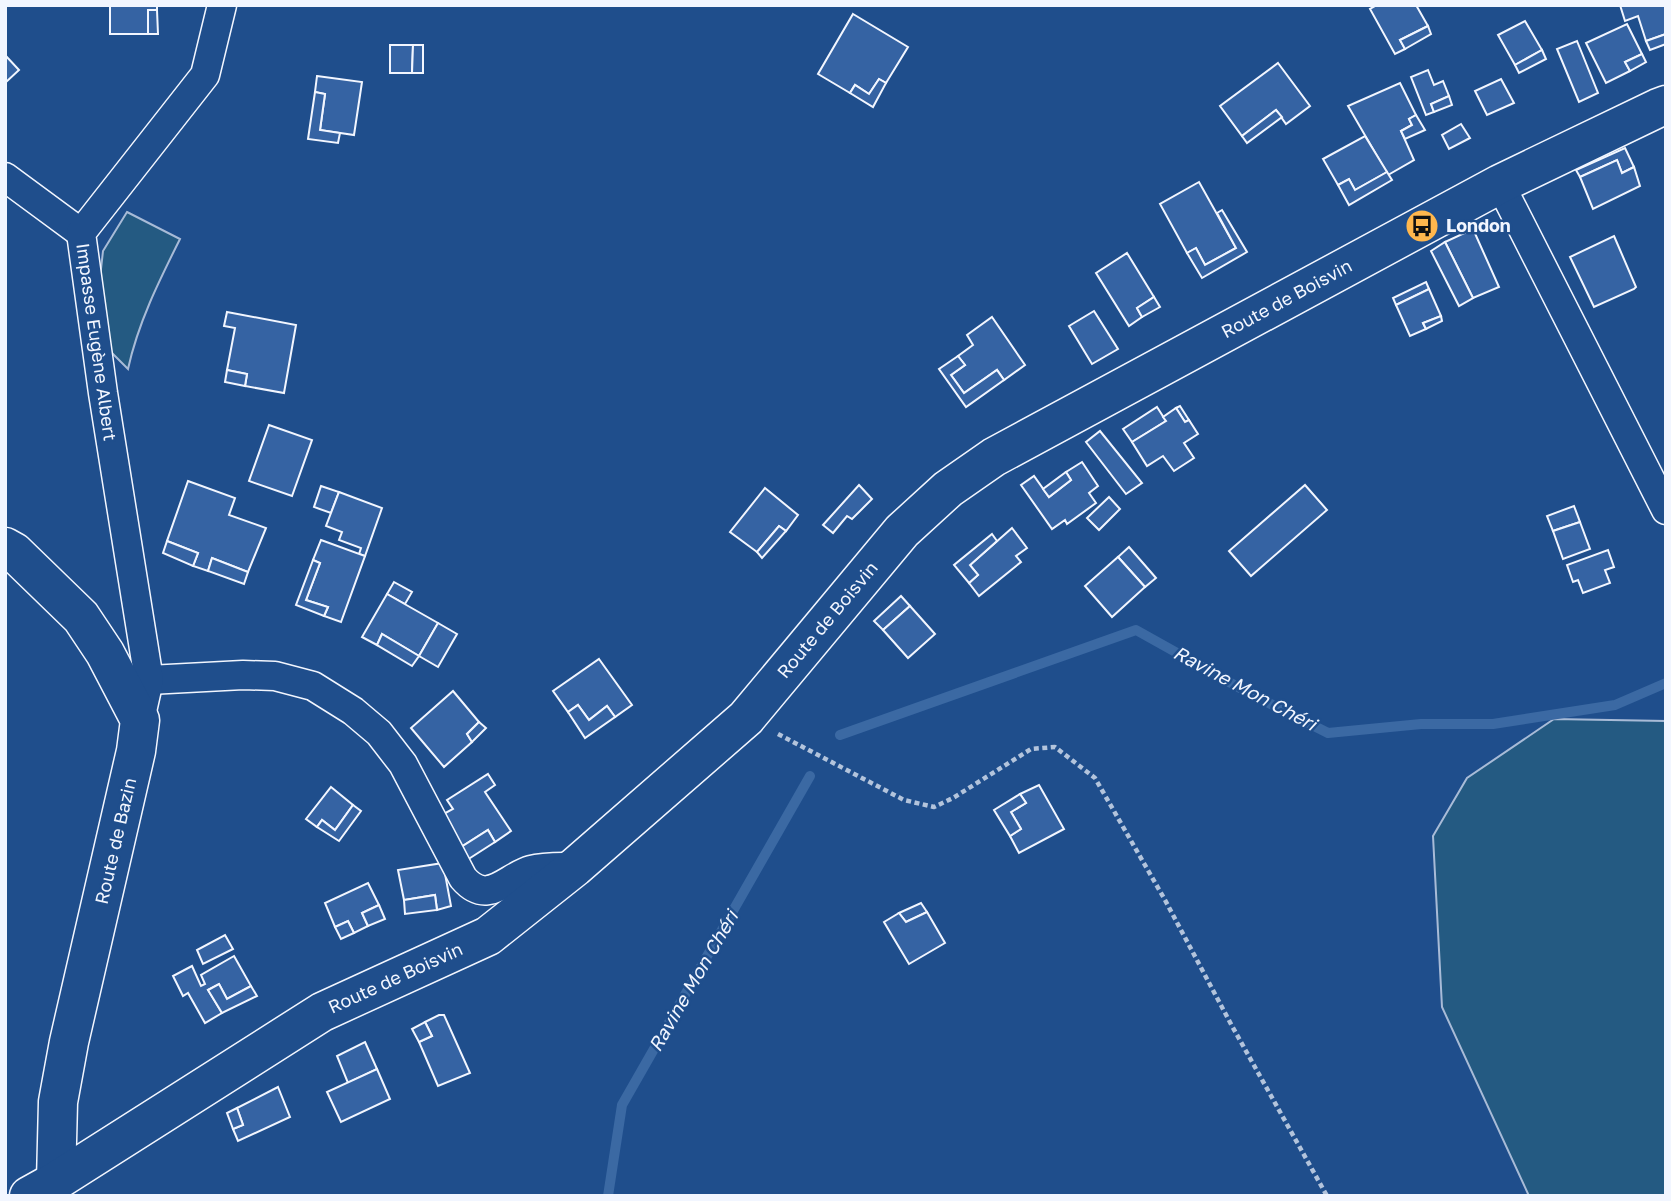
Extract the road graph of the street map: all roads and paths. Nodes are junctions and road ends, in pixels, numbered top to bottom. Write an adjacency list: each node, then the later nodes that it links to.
1 (222, 5): 5 (street, Impasse Eugène Albert)
2 (1666, 105): 4 (main road, Route de Boisvin)
3 (5, 177): 5 (street)
4 (1500, 184): 6 (street); 11 (main road, Route de Boisvin)
5 (81, 233): 8 (street, Impasse Eugène Albert)
6 (1666, 510)
7 (5, 547): 9 (main road)
8 (149, 680): 9 (street, Impasse Eugène Albert); 11 (street)
9 (140, 720): 12 (main road, Route de Bazin)
10 (807, 749): 13 (path)
11 (575, 867): 12 (main road, Route de Boisvin)
12 (43, 1188)
13 (1327, 1196)

